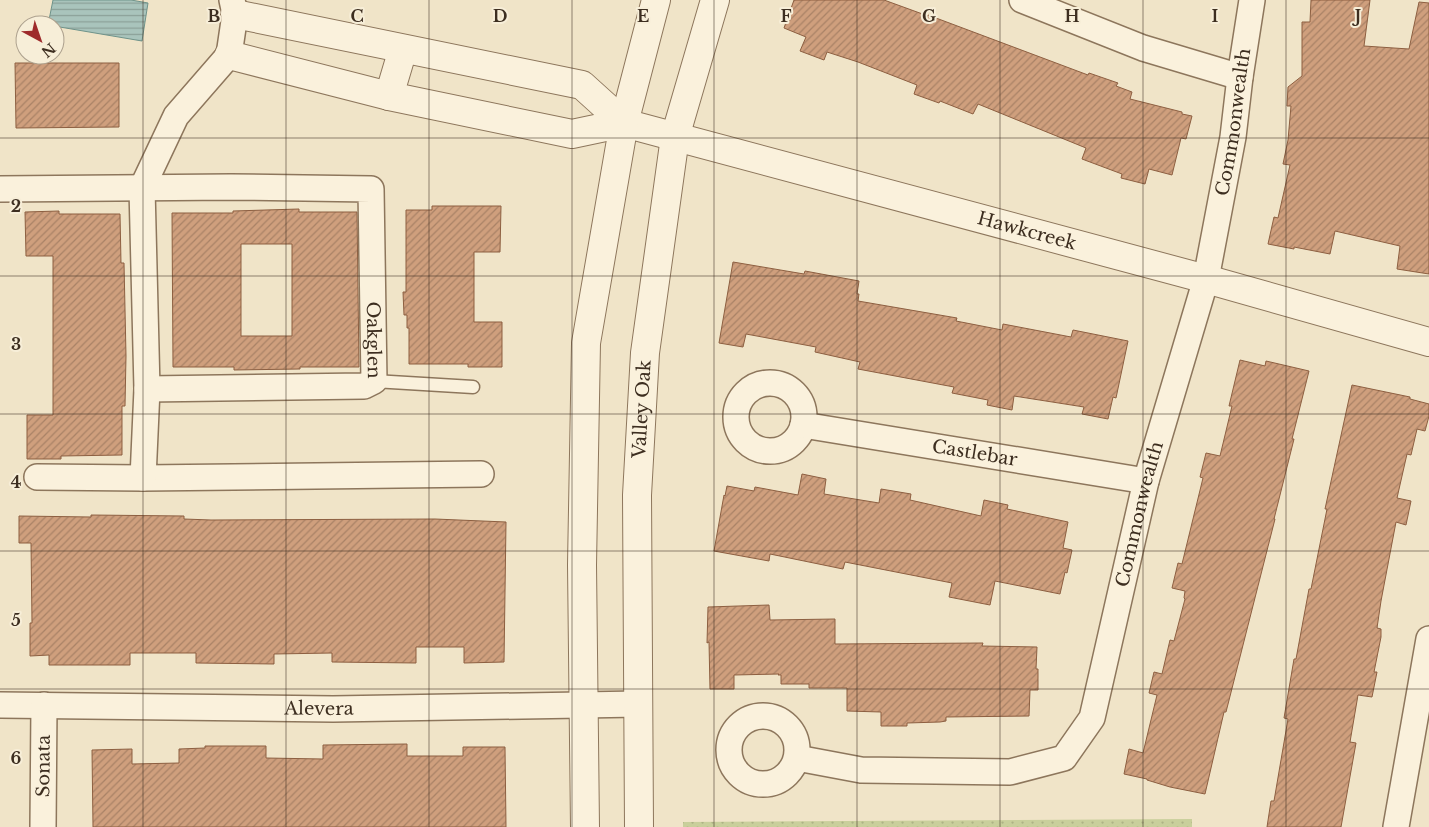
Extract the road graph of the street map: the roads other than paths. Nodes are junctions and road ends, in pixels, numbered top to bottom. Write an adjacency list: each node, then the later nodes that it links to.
1 (656, 0): 10 (street)
2 (715, 0): 11 (street, Valley Oak)
3 (1022, 0): 8 (street)
4 (1252, 0): 8 (street, Commonwealth)
5 (234, 7): 6 (street); 7 (street)
6 (402, 49): 9 (street); 10 (street)
7 (229, 55): 9 (street); 12 (street)
8 (1240, 77): 14 (street, Commonwealth)
9 (389, 96): 10 (street)
10 (624, 123): 11 (street, Hawkcreek); 28 (street)
11 (675, 137): 14 (street, Hawkcreek); 25 (street, Valley Oak)
12 (142, 188): 13 (street, Oakglen); 16 (street, Oakglen); 18 (street)
13 (0, 189)
14 (1206, 280): 15 (street, Hawkcreek); 23 (street, Commonwealth)
15 (1429, 342)
16 (374, 381): 17 (lane); 18 (street, Oakglen)
17 (473, 387)
18 (147, 389): 22 (street)
19 (802, 425): 23 (street, Castlebar)
20 (481, 474): 22 (street)
21 (37, 477): 22 (street)
22 (143, 478)
23 (1146, 481): 29 (street, Commonwealth)
24 (1429, 639): 33 (street)
25 (638, 704): 28 (street, Alevera); 32 (street, Valley Oak)
26 (0, 705): 27 (street, Alevera)
27 (44, 705): 28 (street, Alevera); 30 (street, Sonata)
28 (585, 705): 31 (street)
29 (797, 758)
30 (43, 827)
31 (585, 827)
32 (639, 827)
33 (1396, 827)

